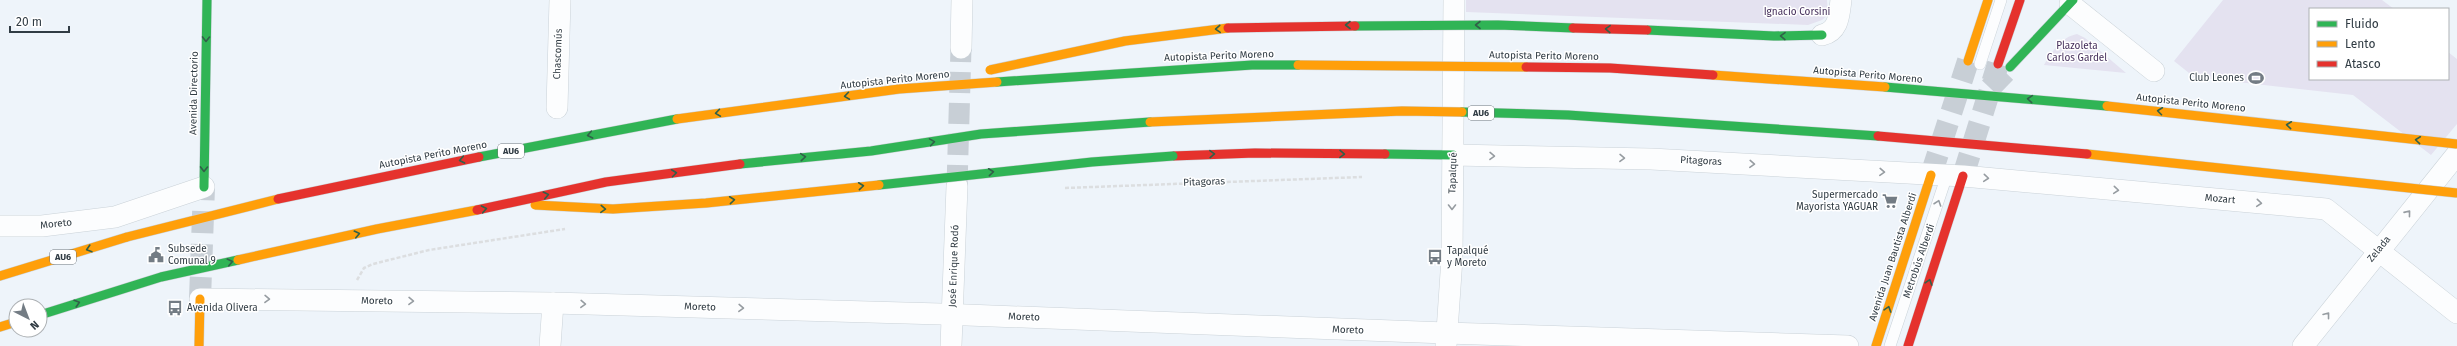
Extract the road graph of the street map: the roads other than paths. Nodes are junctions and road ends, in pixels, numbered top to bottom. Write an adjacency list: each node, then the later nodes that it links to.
1 (207, 0): 24 (main road, Avenida Directorio, one-way to 24)
2 (560, 0): 18 (street, Chascomús)
3 (962, 0): 11 (street)
4 (1454, 0): 21 (street, Tapalqué)
5 (1841, 0): 10 (street)
6 (1988, 0): 12 (main road)
7 (2001, 0): 13 (lane)
8 (2020, 0): 14 (main road)
9 (2072, 2): 15 (main road); 16 (street)
10 (1822, 35): 17 (main road, one-way to 17, bridge)
11 (961, 48)
12 (1968, 61)
13 (1980, 64)
14 (1998, 64)
15 (2010, 67)
16 (2154, 71)
17 (899, 89): 19 (main road, Autopista Perito Moreno / AU6, one-way to 17, bridge); 29 (main road, Autopista Perito Moreno / AU6, one-way to 29, bridge)
18 (556, 108)
19 (2457, 144)
20 (2457, 154): 28 (street, Zelada, one-way to 20)
21 (1453, 155): 22 (street, Pitagoras, one-way to 22); 26 (main road, one-way to 21, bridge); 35 (street, Tapalqué, one-way to 35)
22 (1947, 175): 28 (street, Mozart, one-way to 28); 40 (main road, Avenida Juan Bautista Alberdi, one-way to 22); 41 (lane, Metrobús Alberdi, one-way to 22); 42 (main road, one-way to 22)
23 (957, 186): 34 (street, José Enrique Rodó)
24 (204, 187): 27 (street, Moreto)
25 (2457, 192): 26 (main road, AU6, one-way to 25, bridge)
26 (508, 204): 32 (main road, AU6, one-way to 26, bridge)
27 (0, 226)
28 (2378, 250): 33 (street, Mozart); 43 (street, Zelada, one-way to 28)
29 (0, 276)
30 (200, 298): 31 (street, Moreto, one-way to 31); 36 (main road)
31 (553, 303): 34 (street, Moreto, one-way to 34); 37 (street)
32 (48, 312)
33 (2457, 313)
34 (952, 314): 35 (street, Moreto); 38 (street, José Enrique Rodó)
35 (1446, 340): 39 (street, Moreto)
36 (199, 346)
37 (550, 346)
38 (951, 346)
39 (1848, 346)
40 (1876, 346)
41 (1890, 346)
42 (1908, 346)
43 (2303, 346)

